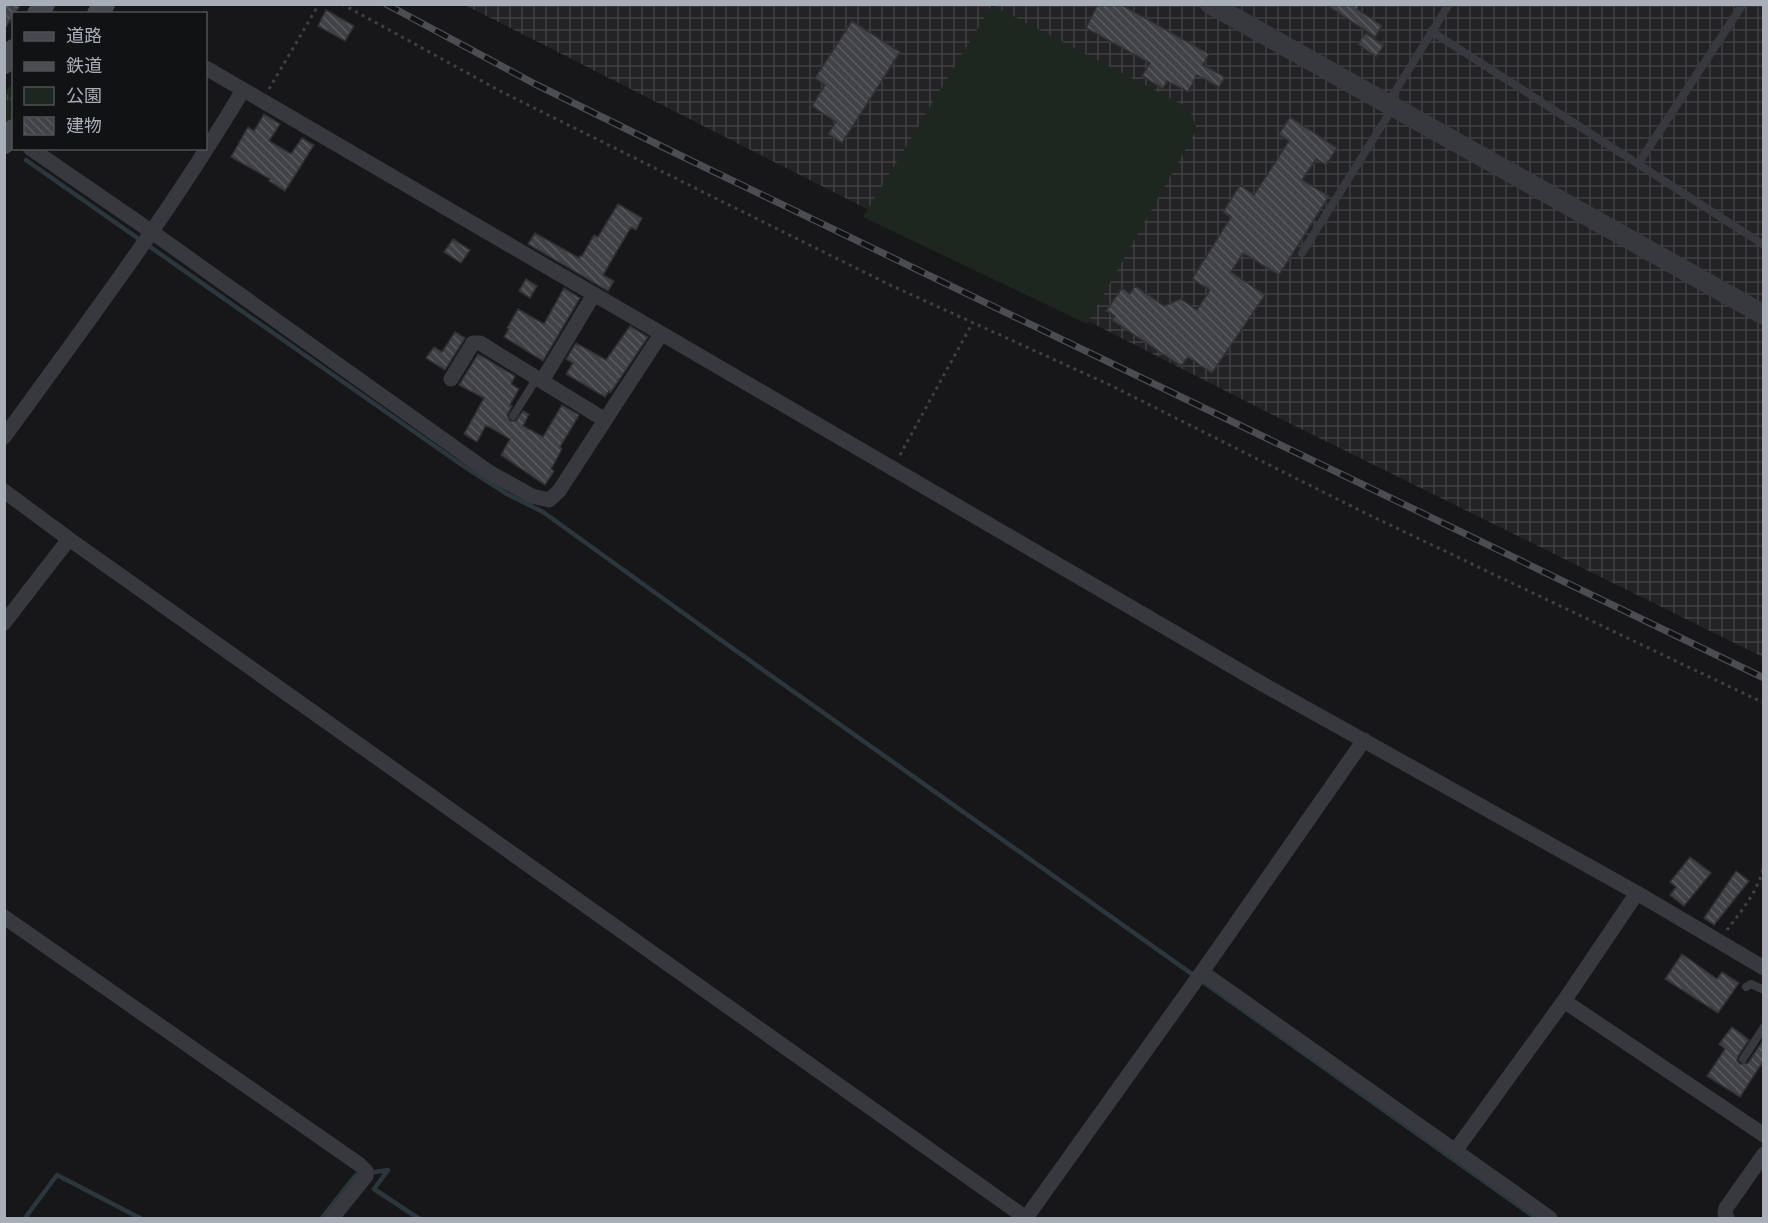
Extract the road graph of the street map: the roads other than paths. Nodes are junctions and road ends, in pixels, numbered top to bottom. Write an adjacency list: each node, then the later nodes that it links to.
1 (1210, 4): 7 (street)
2 (1449, 4): 4 (lane)
3 (1743, 4): 11 (lane)
4 (1431, 32): 7 (lane); 11 (lane)
5 (207, 69): 6 (street)
6 (243, 90): 8 (street); 15 (street)
7 (1390, 106): 14 (lane); 16 (street)
8 (207, 149)
9 (33, 150): 12 (street)
10 (206, 150): 12 (street)
11 (1638, 164): 13 (lane)
12 (152, 232): 21 (street); 22 (street)
13 (1764, 245)
14 (1302, 253)
15 (594, 294): 17 (street); 19 (street)
16 (1764, 315)
17 (661, 334): 21 (street); 26 (street)
18 (451, 379): 19 (street)
19 (539, 379): 20 (lane); 21 (street)
20 (513, 416)
21 (605, 420)
22 (4, 437)
23 (4, 490): 24 (street)
24 (69, 539): 25 (street); 40 (street)
25 (4, 623)
26 (1364, 740): 27 (street); 30 (street)
27 (1637, 893): 29 (street); 33 (street)
28 (4, 917): 39 (street)
29 (1764, 968)
30 (1202, 972): 37 (street); 40 (street)
31 (1746, 987): 32 (lane)
32 (1764, 990)
33 (1564, 1000): 36 (street); 37 (street)
34 (1764, 1027): 35 (lane)
35 (1743, 1059)
36 (1764, 1135)
37 (1455, 1151): 41 (street)
38 (1764, 1154): 42 (street)
39 (332, 1218)
40 (1026, 1218)
41 (1550, 1218)
42 (1727, 1218)

